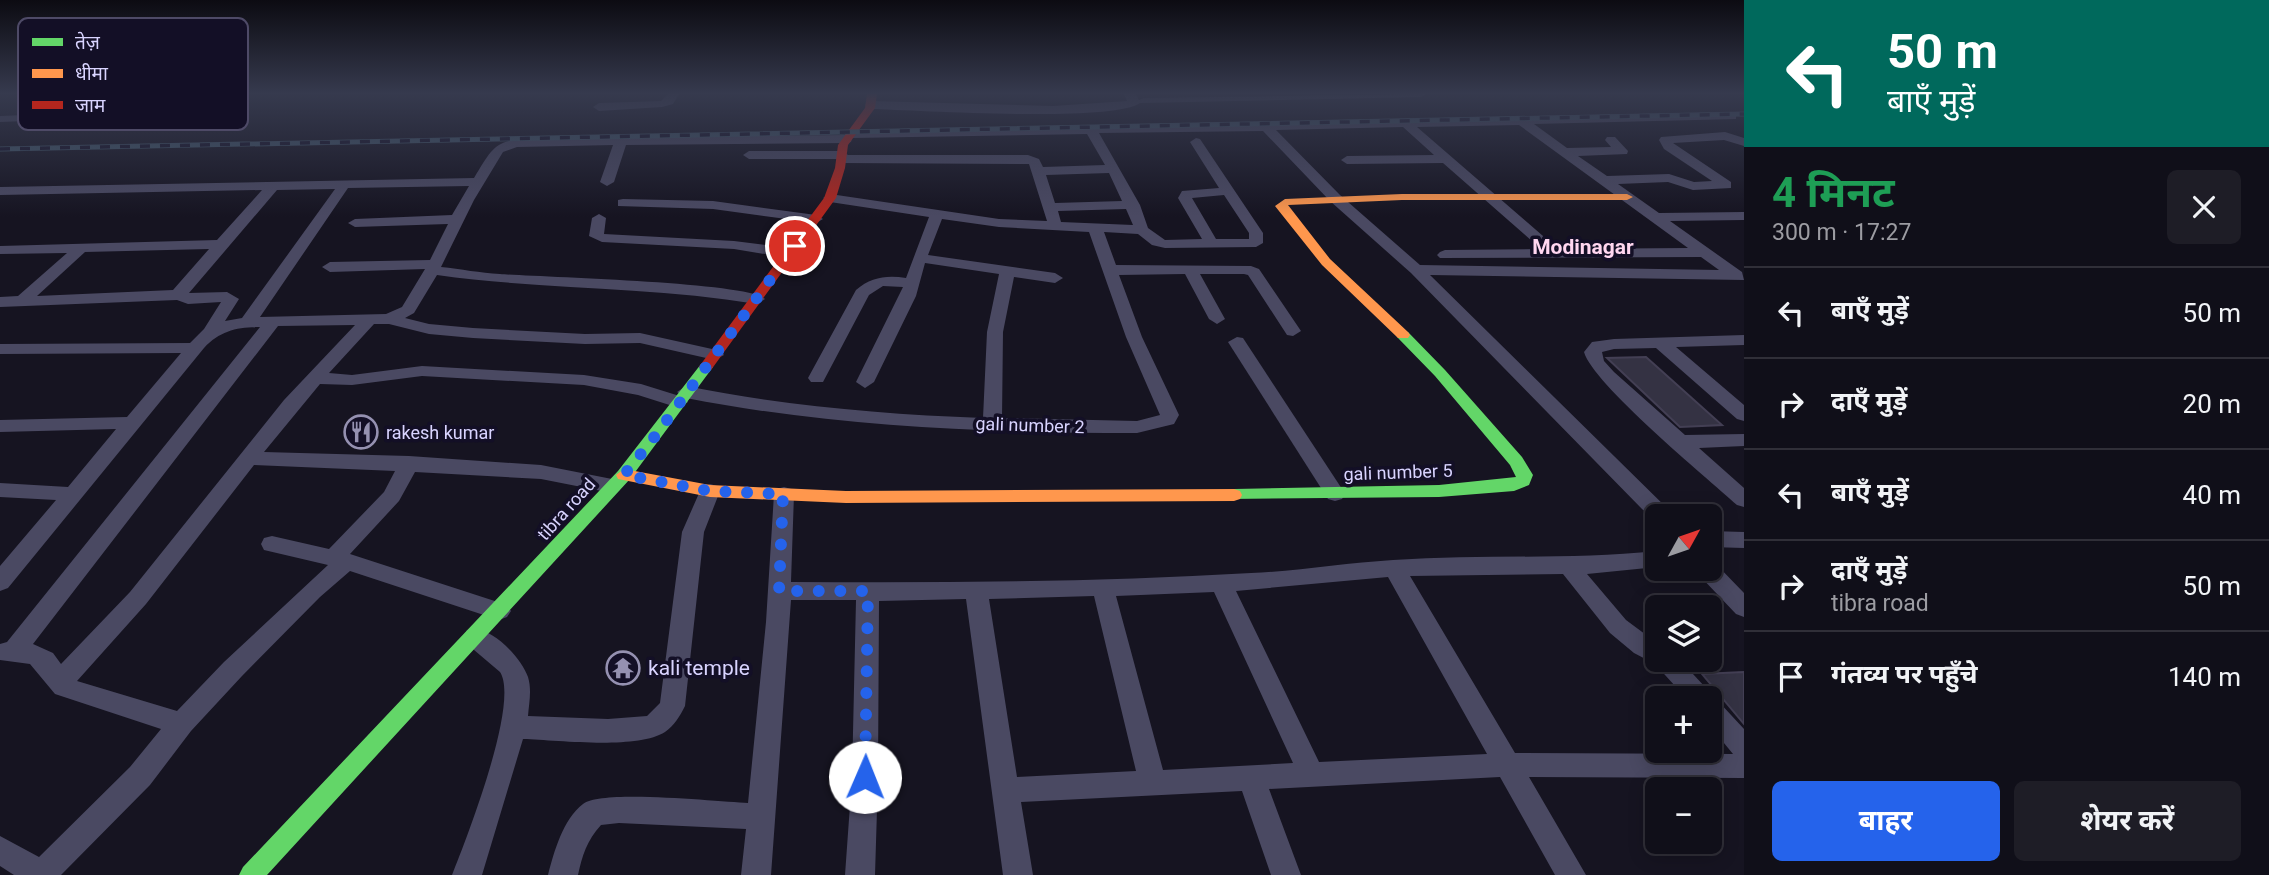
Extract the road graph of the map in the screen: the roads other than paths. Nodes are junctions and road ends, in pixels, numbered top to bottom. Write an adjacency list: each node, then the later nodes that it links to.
1 (852, 135): 11 (street, tibra road)
2 (1002, 135): 11 (street)
3 (1094, 135): 16 (street)
4 (1274, 135): 28 (street)
5 (1419, 135): 14 (street)
6 (1540, 135): 12 (street)
7 (1611, 140): 12 (street)
8 (621, 141): 11 (street); 19 (street); 20 (street)
9 (1196, 142): 24 (street)
10 (1744, 142): 18 (street)
11 (845, 147): 13 (street); 17 (street); 27 (street, tibra road)
12 (1564, 152): 18 (street)
13 (749, 155)
14 (1447, 159): 15 (street); 25 (street)
15 (1347, 160)
16 (1114, 169): 17 (street); 30 (street)
17 (1038, 171): 31 (street)
18 (1604, 180): 26 (street)
19 (478, 182): 21 (street); 36 (street)
20 (607, 182)
21 (344, 185): 22 (street); 66 (street)
22 (274, 186): 23 (street); 42 (street)
23 (0, 191)
24 (1228, 191): 43 (street); 43 (street)
25 (1491, 197): 26 (street); 28 (street); 48 (street)
26 (1627, 197): 34 (street)
27 (830, 198): 32 (street); 37 (street, tibra road)
28 (1335, 198): 55 (street); 93 (street, gali number 5)
29 (623, 202): 37 (street)
30 (1133, 205): 31 (street); 41 (street)
31 (1050, 207): 39 (street)
32 (937, 214): 39 (street); 50 (street)
33 (1744, 216): 34 (street)
34 (1656, 217): 46 (street)
35 (599, 218): 47 (street)
36 (457, 219): 38 (street); 52 (street)
37 (816, 219): 47 (street, tibra road)
38 (355, 223)
39 (1056, 227): 40 (street)
40 (1095, 228): 41 (street); 54 (street, gali number 2)
41 (1142, 230): 43 (street)
42 (221, 244): 44 (street); 60 (street)
43 (1212, 244)
44 (82, 247): 45 (street); 62 (street)
45 (0, 250)
46 (1704, 252): 48 (street); 57 (street)
47 (789, 253): 61 (street, tibra road)
48 (1556, 254): 49 (street)
49 (1445, 255)
50 (919, 258): 56 (street); 59 (street)
51 (330, 267): 52 (street)
52 (434, 267): 61 (street); 65 (street)
53 (1190, 269): 54 (street); 64 (street); 68 (street)
54 (1110, 270): 82 (street, gali number 2)
55 (1416, 270): 57 (street); 95 (street)
56 (1007, 271): 58 (street); 82 (street)
57 (1742, 273)
58 (1055, 278)
59 (913, 284): 77 (street); 78 (street)
60 (180, 295): 62 (street); 69 (street)
61 (757, 299): 75 (street, tibra road)
62 (22, 301): 63 (street)
63 (0, 302)
64 (1217, 319)
65 (379, 320): 67 (street); 75 (street); 76 (street)
66 (248, 322): 67 (street); 69 (street)
67 (273, 322): 114 (street)
68 (1293, 331)
69 (210, 332): 73 (street)
70 (1744, 340): 72 (street)
71 (1237, 342): 93 (street)
72 (1659, 342): 80 (street); 85 (street)
73 (194, 348): 74 (street); 81 (street)
74 (0, 349)
75 (715, 355): 79 (street, tibra road)
76 (316, 378): 79 (street, gali number 2); 86 (street)
77 (817, 379)
78 (865, 382)
79 (682, 397): 82 (street, gali number 2); 88 (street, tibra road)
80 (1744, 415)
81 (131, 423): 83 (street); 91 (street)
82 (992, 424)
83 (0, 426)
84 (1744, 440): 85 (street)
85 (1678, 442): 94 (street)
86 (248, 458): 87 (street); 116 (street)
87 (409, 463): 88 (street); 99 (street)
88 (618, 481): 90 (street, gali number 5); 111 (street, tibra road)
89 (0, 490): 91 (street)
90 (710, 491): 92 (street, gali number 5); 120 (street)
91 (73, 494): 104 (street)
92 (783, 494): 93 (street, gali number 5); 107 (street)
93 (1335, 494)
94 (1744, 500)
95 (1649, 504)
96 (1722, 539): 97 (street)
97 (1744, 540)
98 (272, 544): 99 (street)
99 (340, 560): 111 (street); 119 (street)
100 (1645, 560): 101 (street)
101 (1569, 566): 102 (street); 113 (street)
102 (1394, 568): 105 (street); 122 (street)
103 (1718, 581): 110 (street)
104 (0, 582)
105 (1221, 583): 106 (street); 124 (street)
106 (1103, 588): 109 (street); 126 (street)
107 (779, 591): 108 (street); 128 (street)
108 (868, 591): 109 (street); 135 (street)
109 (976, 591): 127 (street)
110 (1744, 608)
111 (499, 611): 112 (street, tibra road)
112 (475, 637): 120 (street); 131 (street, tibra road)
113 (1645, 647)
114 (7, 652): 116 (street)
115 (1677, 672): 117 (street)
116 (60, 682): 119 (street)
117 (1690, 686)
118 (1722, 722): 121 (street)
119 (181, 723): 130 (street)
120 (514, 727): 132 (street)
121 (1744, 748)
122 (1507, 765): 123 (street); 124 (street); 138 (street)
123 (1744, 766)
124 (1312, 775): 125 (street)
125 (1251, 778): 126 (street); 137 (street)
126 (1153, 783): 127 (street)
127 (1005, 790): 136 (street)
128 (762, 817): 133 (street); 134 (street)
129 (0, 850): 130 (street)
130 (41, 875)
131 (251, 875)
132 (467, 875)
133 (562, 875)
134 (756, 875)
135 (860, 875)
136 (1018, 875)
137 (1286, 875)
138 (1571, 875)

